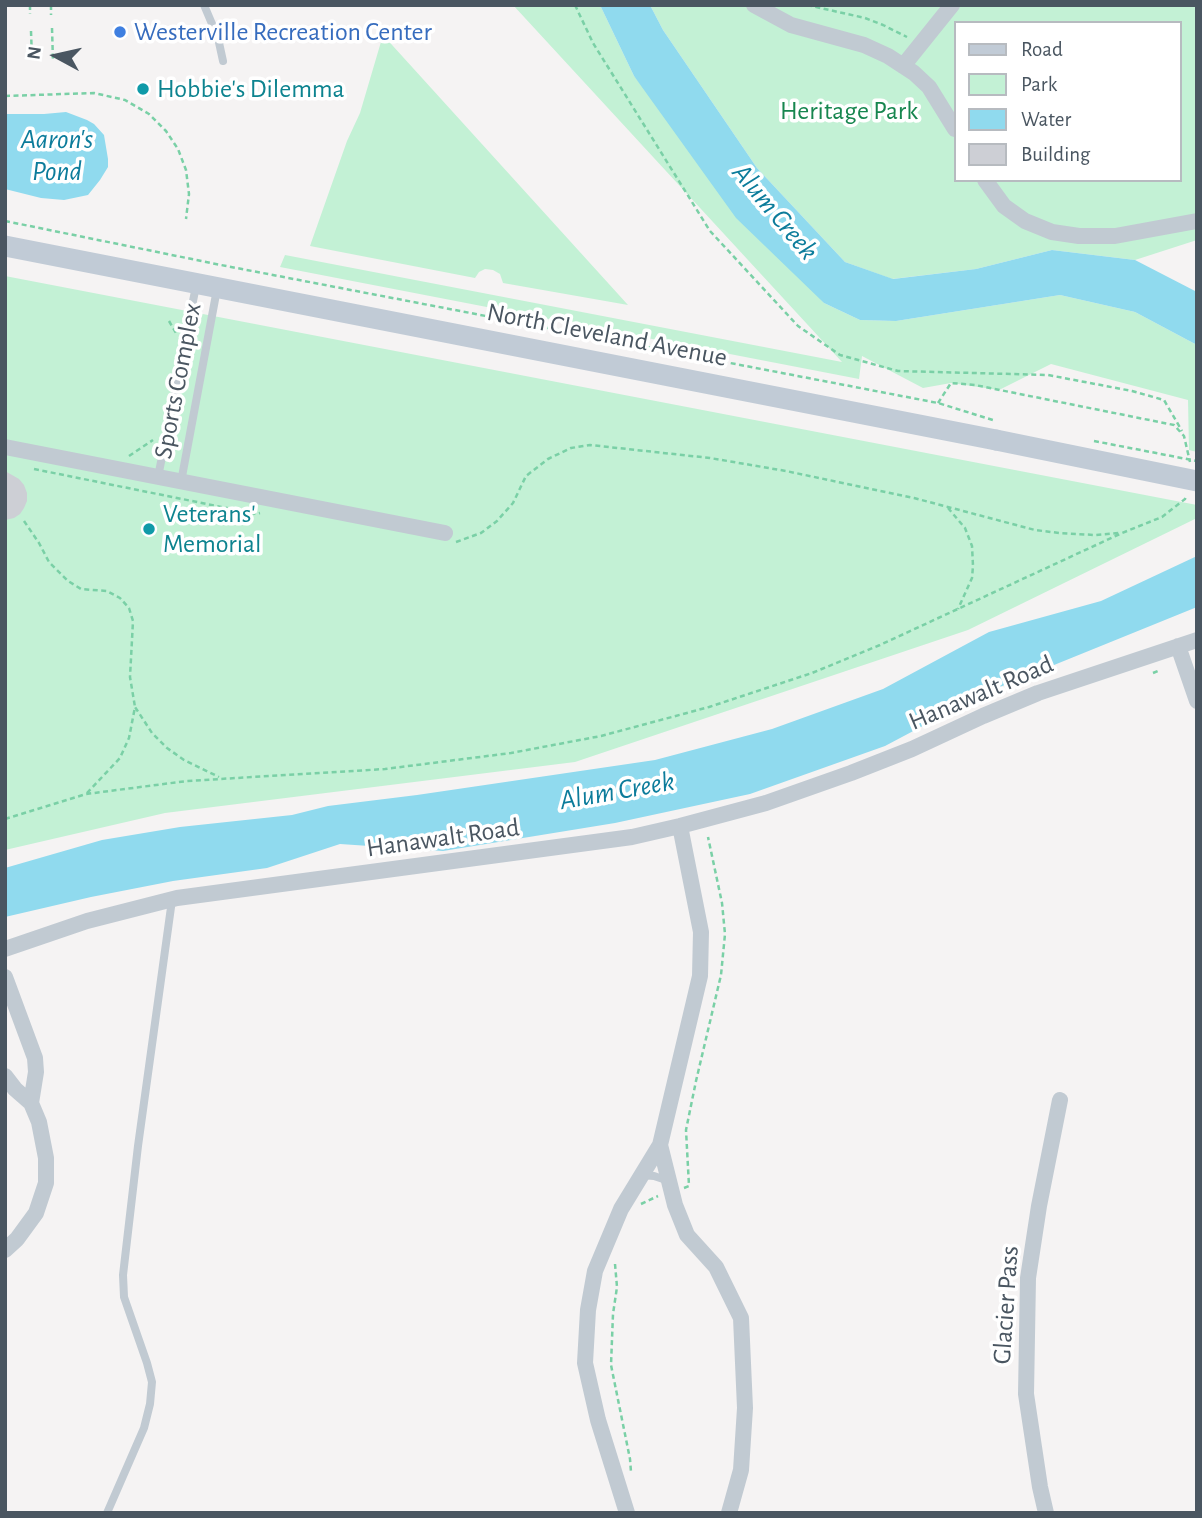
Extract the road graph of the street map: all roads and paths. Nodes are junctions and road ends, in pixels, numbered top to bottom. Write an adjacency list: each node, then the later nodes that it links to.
1 (30, 5): 8 (path)
2 (51, 5): 9 (path)
3 (204, 5): 15 (lane)
4 (575, 5): 29 (path)
5 (754, 5): 16 (street)
6 (807, 5): 12 (path)
7 (952, 5): 12 (street)
8 (30, 14)
9 (51, 15)
10 (51, 28): 14 (path)
11 (31, 31): 13 (path)
12 (920, 44): 16 (street)
13 (32, 59)
14 (53, 61)
15 (223, 61)
16 (904, 66): 18 (street)
17 (5, 96): 20 (path)
18 (954, 127)
19 (986, 182): 22 (street)
20 (186, 219)
21 (5, 221): 27 (path)
22 (1197, 221)
23 (5, 246): 24 (main road, North Cleveland Avenue)
24 (207, 285): 28 (main road, North Cleveland Avenue); 36 (lane, Sports Complex); 38 (lane, Sports Complex)
25 (169, 321): 26 (path)
26 (177, 336)
27 (938, 403): 28 (path); 29 (path)
28 (998, 431): 37 (main road, North Cleveland Avenue, bridge)
29 (1185, 436): 37 (path)
30 (158, 438): 35 (path)
31 (1092, 440): 33 (path, bridge)
32 (5, 447): 35 (street)
33 (1197, 461)
34 (27, 467): 35 (path)
35 (126, 471): 36 (street)
36 (159, 477): 38 (street)
37 (1192, 480): 41 (path)
38 (181, 482): 42 (street)
39 (948, 508): 41 (path); 42 (path); 43 (path)
40 (24, 521): 49 (path)
41 (1122, 533): 43 (path)
42 (447, 538)
43 (958, 609): 50 (path)
44 (1197, 640): 45 (street, Hanawalt Road)
45 (1178, 646): 48 (street); 53 (street, Hanawalt Road)
46 (1160, 670): 47 (path)
47 (1153, 673)
48 (1197, 701)
49 (135, 707): 50 (path); 51 (path)
50 (222, 778): 51 (path)
51 (86, 794): 52 (path)
52 (5, 819)
53 (680, 825): 54 (street, Hanawalt Road); 60 (street)
54 (172, 900): 55 (street, Hanawalt Road); 68 (lane)
55 (5, 949)
56 (5, 977): 59 (street)
57 (5, 1076): 59 (street)
58 (1060, 1100): 71 (street, Glacier Pass)
59 (32, 1103): 65 (street)
60 (660, 1145): 61 (street); 62 (street)
61 (641, 1175): 62 (lane); 69 (street)
62 (669, 1181): 70 (street)
63 (657, 1196): 64 (path)
64 (639, 1206)
65 (5, 1250)
66 (617, 1255): 67 (path)
67 (632, 1482)
68 (107, 1513)
69 (627, 1513)
70 (729, 1513)
71 (1046, 1513)

